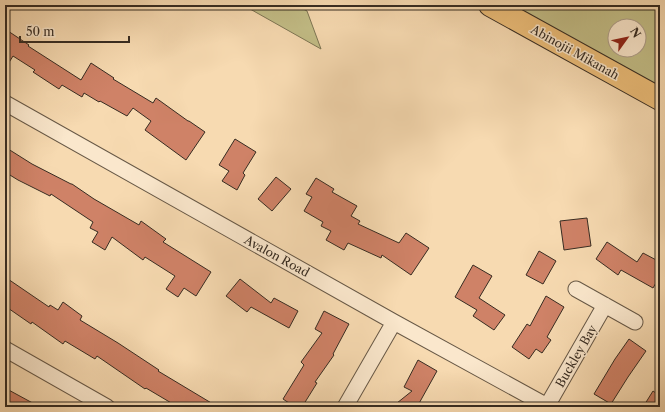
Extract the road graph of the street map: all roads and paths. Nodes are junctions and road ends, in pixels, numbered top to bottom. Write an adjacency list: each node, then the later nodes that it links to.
1 (490, 5): 2 (main road, Abinojii Mikanah)
2 (660, 99)
3 (5, 103): 6 (street, Avalon Road)
4 (576, 289): 5 (street)
5 (605, 306): 7 (street); 11 (street, Buckley Bay)
6 (394, 322): 10 (street); 11 (street, Avalon Road)
7 (635, 322)
8 (5, 349): 9 (street)
9 (107, 407)
10 (346, 407)
11 (548, 407)

